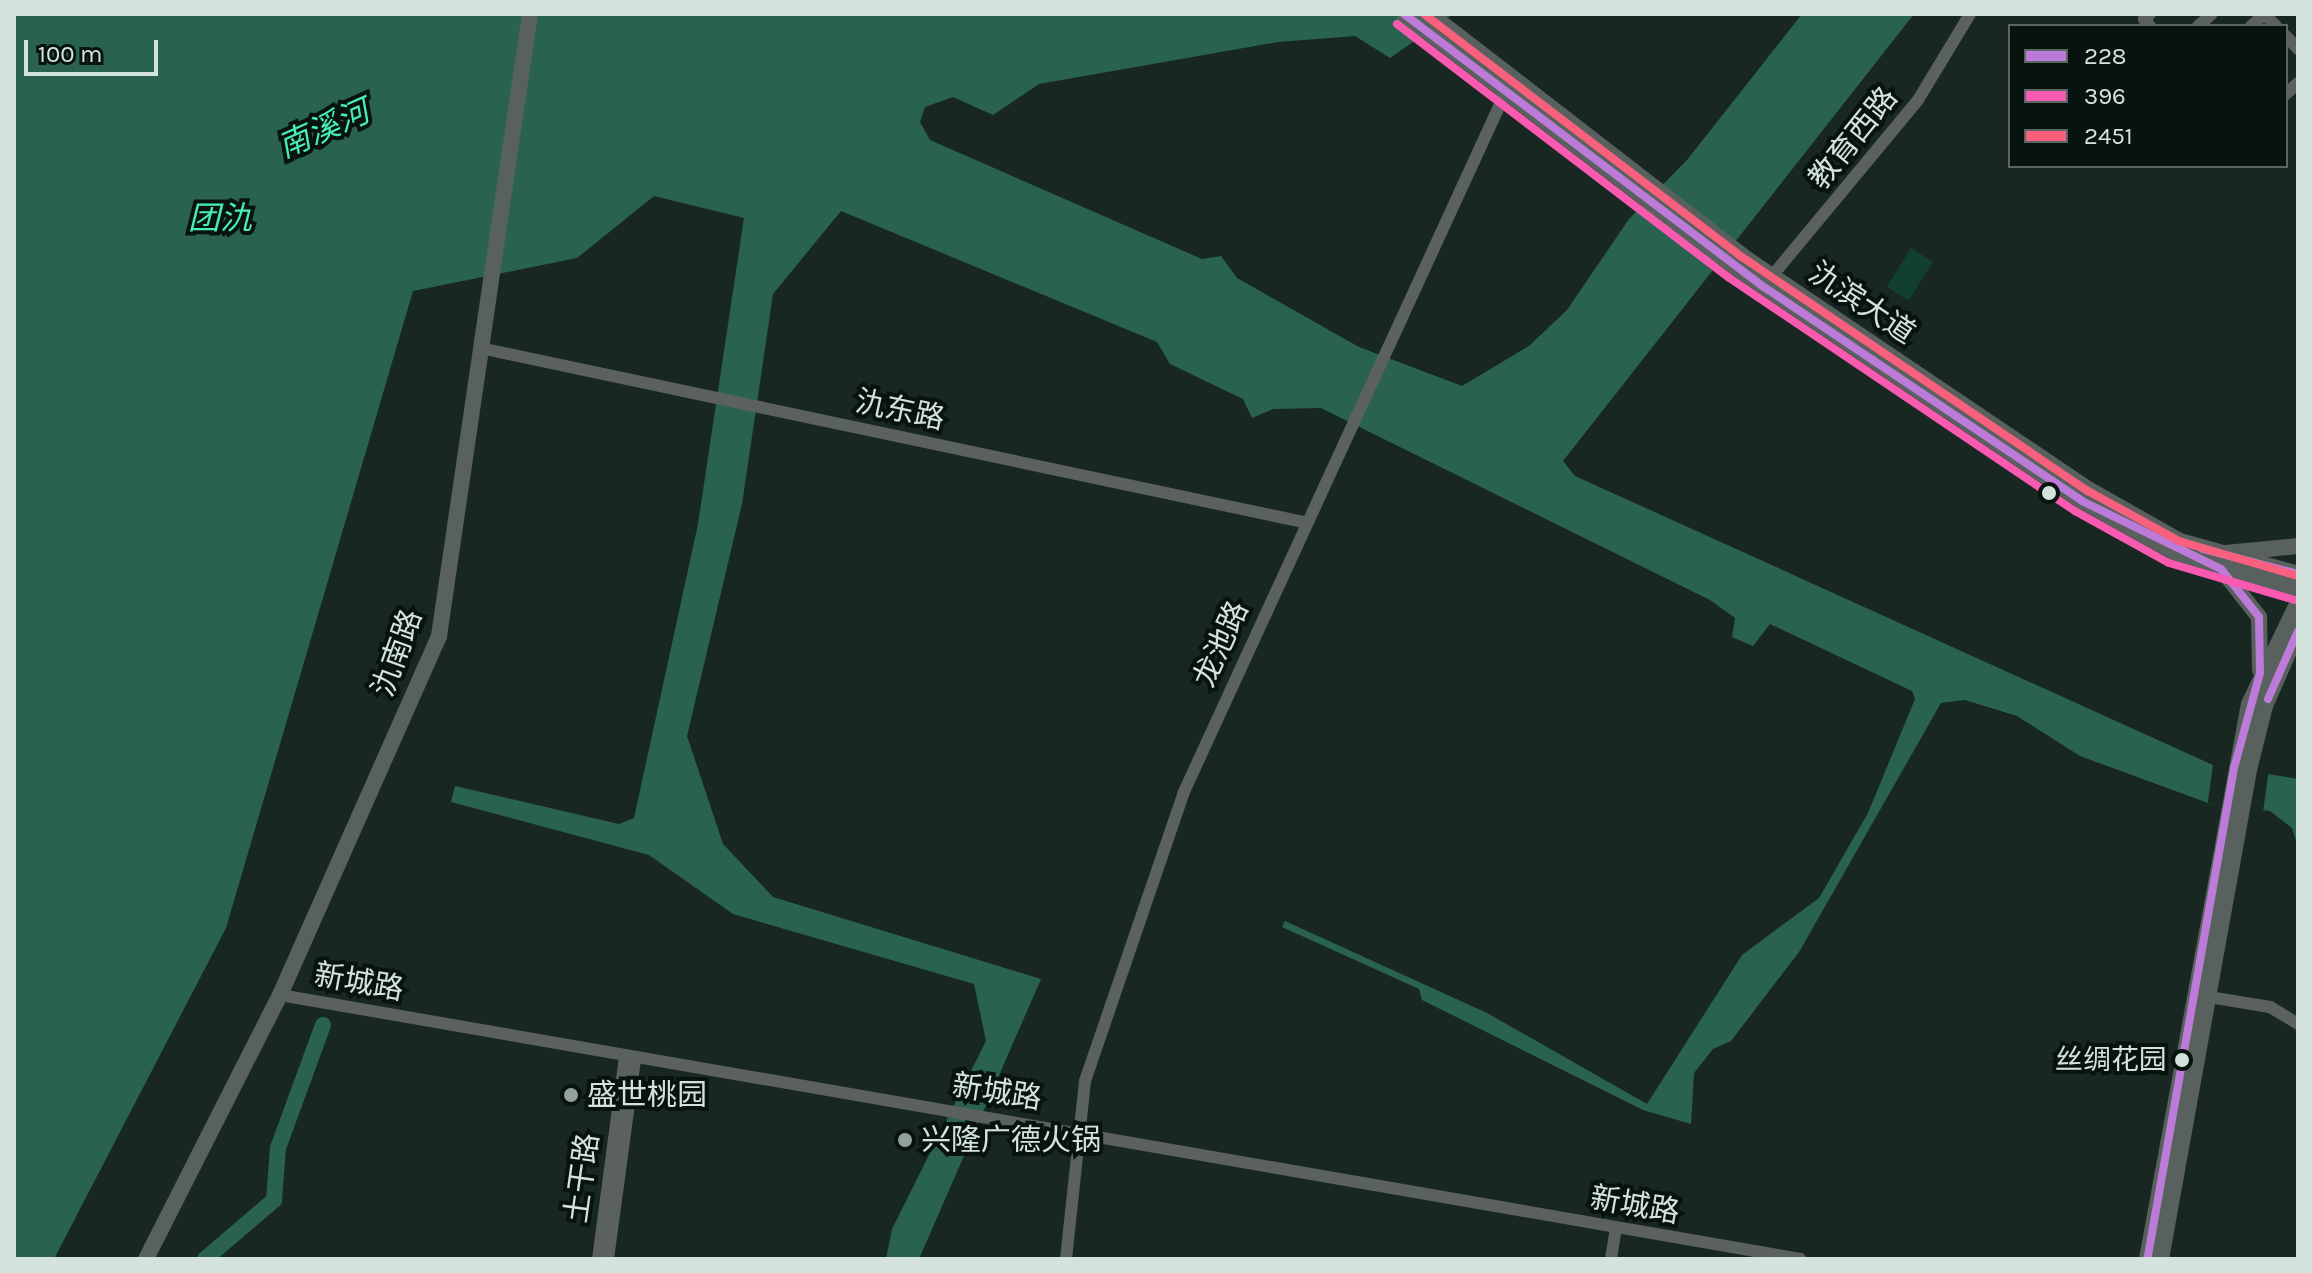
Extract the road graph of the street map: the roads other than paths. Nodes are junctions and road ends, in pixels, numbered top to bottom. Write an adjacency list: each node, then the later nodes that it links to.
1 (530, 14): 8 (main road, 氿南路)
2 (1404, 14): 5 (main road, 氿滨大道)
3 (1430, 14): 5 (main road, 氿滨大道)
4 (1970, 14): 7 (street, 教育西路)
5 (1444, 35): 6 (main road, 氿滨大道)
6 (1508, 86): 7 (main road, 氿滨大道); 9 (street, 龙池路)
7 (1768, 281): 11 (main road, 氿滨大道)
8 (485, 349): 9 (street, 氿东路); 21 (main road, 氿南路)
9 (1303, 522): 25 (street, 龙池路)
10 (2298, 546): 11 (main road)
11 (2218, 561): 12 (main road, 氿滨大道); 13 (main road, 氿滨大道); 18 (main road)
12 (2298, 574)
13 (2298, 589)
14 (2298, 602): 18 (main road)
15 (2298, 631): 17 (main road)
16 (2298, 653): 17 (main road)
17 (2278, 669): 19 (main road)
18 (2260, 673): 19 (main road)
19 (2241, 769): 20 (main road)
20 (2235, 807): 22 (main road); 33 (main road)
21 (280, 995): 24 (street, 新城路); 27 (main road, 氿南路)
22 (2209, 997): 23 (street); 34 (main road)
23 (2298, 1024)
24 (630, 1057): 25 (street, 新城路); 28 (street, 土干路); 29 (street, 土干路)
25 (1079, 1132): 26 (street, 新城路); 30 (street, 龙池路)
26 (1616, 1228): 31 (street); 32 (street, 新城路)
27 (146, 1259)
28 (598, 1259)
29 (608, 1259)
30 (1066, 1259)
31 (1611, 1259)
32 (1800, 1259)
33 (2147, 1259)
34 (2161, 1259)

